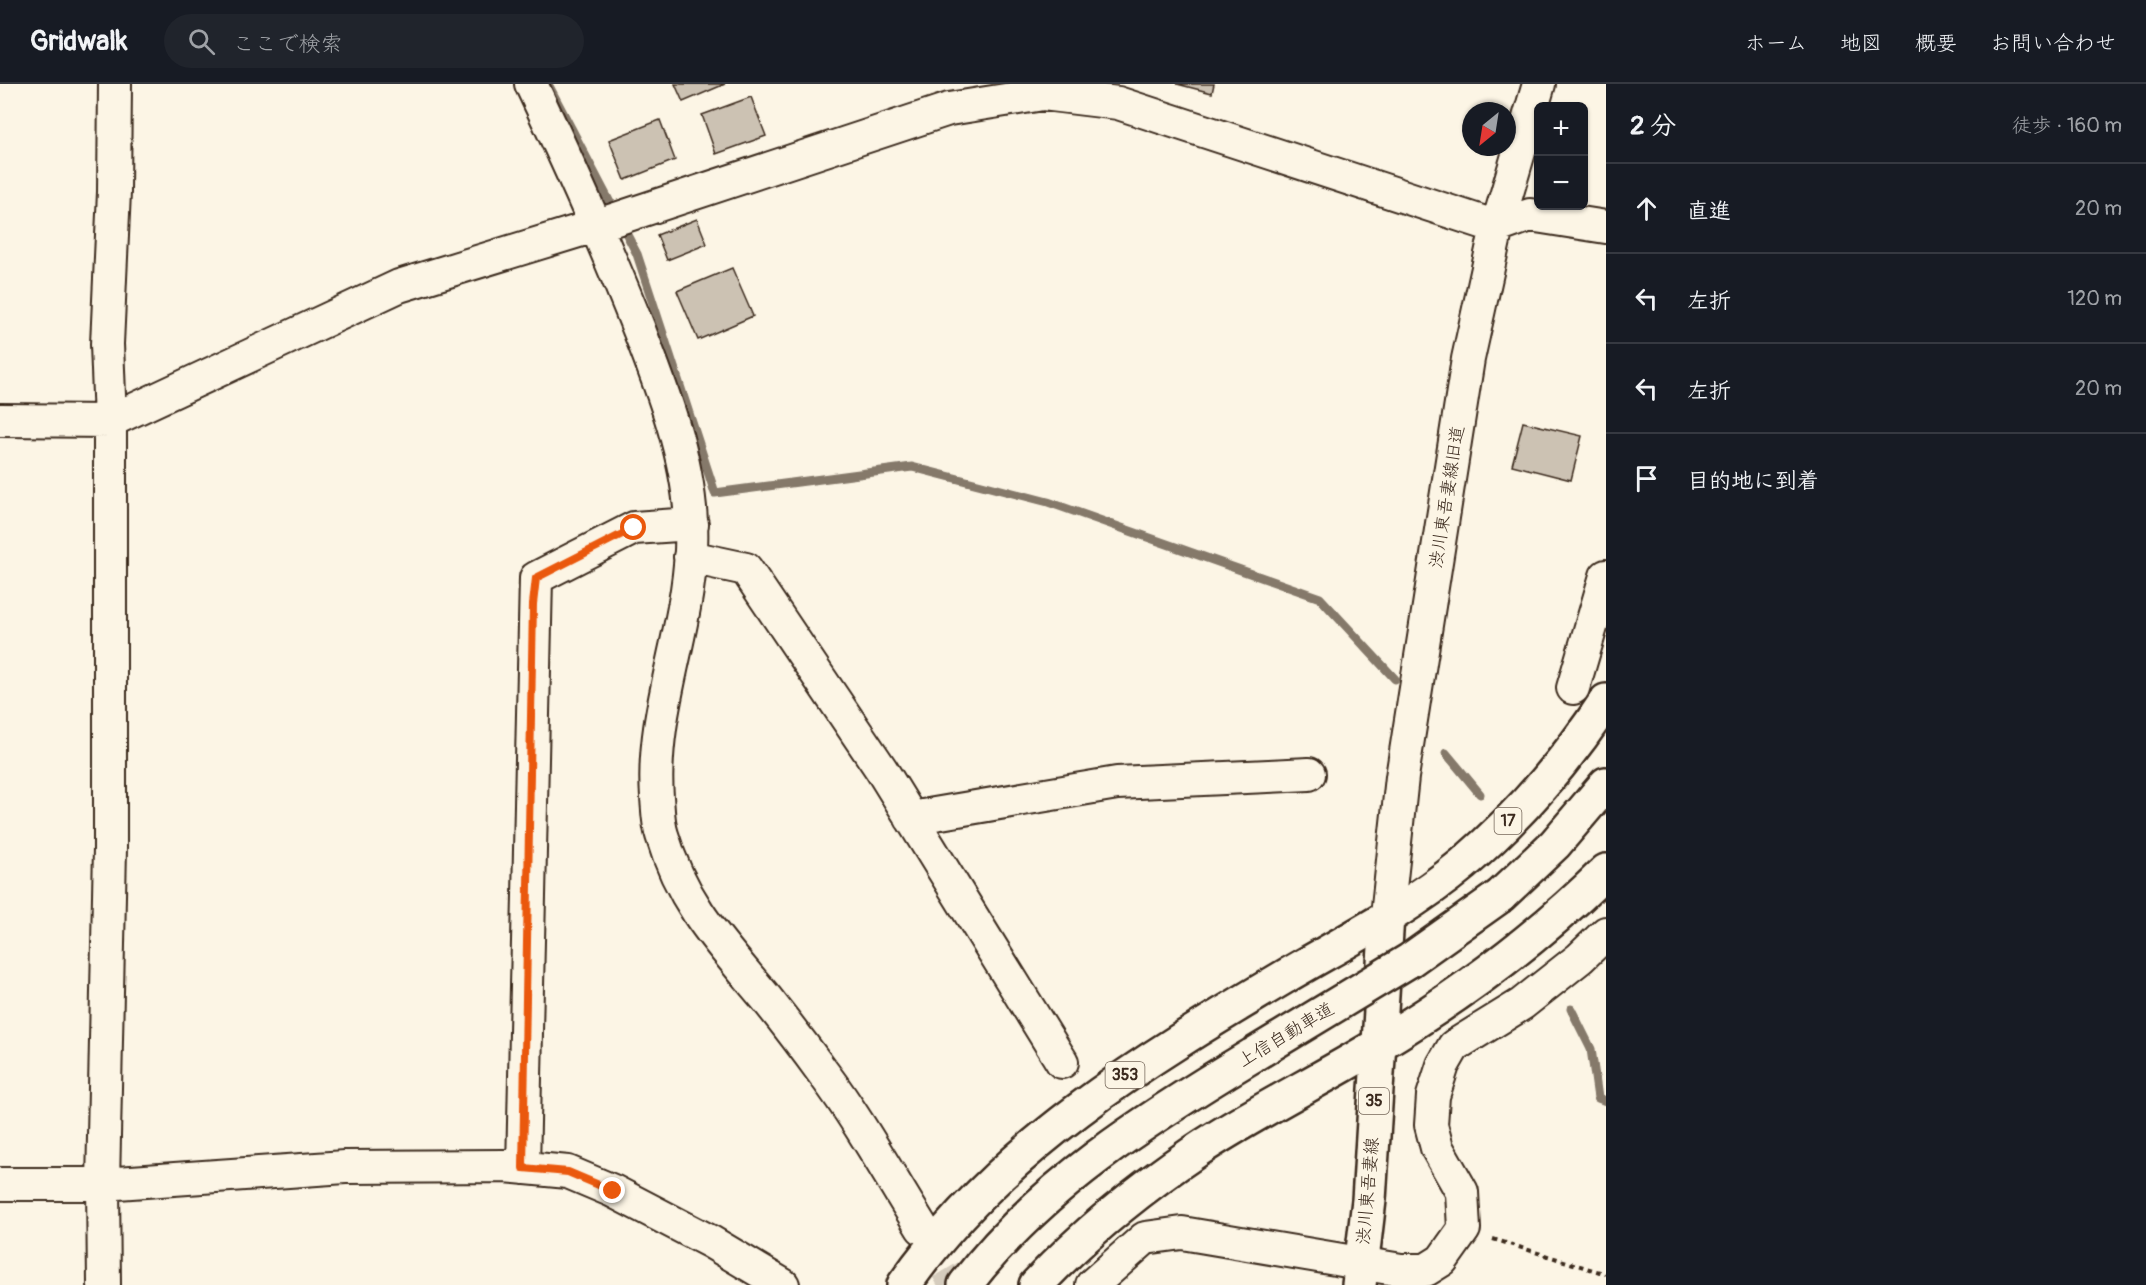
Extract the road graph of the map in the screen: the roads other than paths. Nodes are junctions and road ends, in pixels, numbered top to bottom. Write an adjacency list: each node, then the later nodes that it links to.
1 (115, 84): 9 (street)
2 (531, 84): 5 (street)
3 (1539, 84): 6 (street, 渋川東吾妻線旧道)
4 (1120, 94): 5 (street); 6 (street)
5 (599, 225): 9 (street); 10 (street)
6 (1497, 227): 7 (street); 19 (street, 渋川東吾妻線旧道)
7 (1606, 227)
8 (0, 420): 9 (street)
9 (110, 421): 25 (street)
10 (692, 524): 11 (street); 23 (street)
11 (690, 557): 17 (street); 26 (street)
12 (1606, 576): 13 (street)
13 (1573, 688)
14 (1606, 701): 19 (main road, 17)
15 (1310, 774): 17 (street)
16 (1606, 784): 32 (main road, 上信自動車道, bridge)
17 (911, 818): 22 (street)
18 (1606, 871): 21 (main road)
19 (1387, 916): 21 (main road, 渋川東吾妻線 / 35); 31 (main road, 353)
20 (1606, 933): 27 (street)
21 (1377, 1046): 27 (main road, 渋川東吾妻線 / 35); 33 (main road)
22 (1062, 1062)
23 (523, 1168): 25 (street); 30 (street)
24 (0, 1184): 25 (street)
25 (103, 1184): 29 (street)
26 (922, 1228)
27 (1360, 1275): 28 (street)
28 (1104, 1281)
29 (104, 1285)
30 (783, 1285)
31 (904, 1285)
32 (965, 1285)
33 (1036, 1285)

